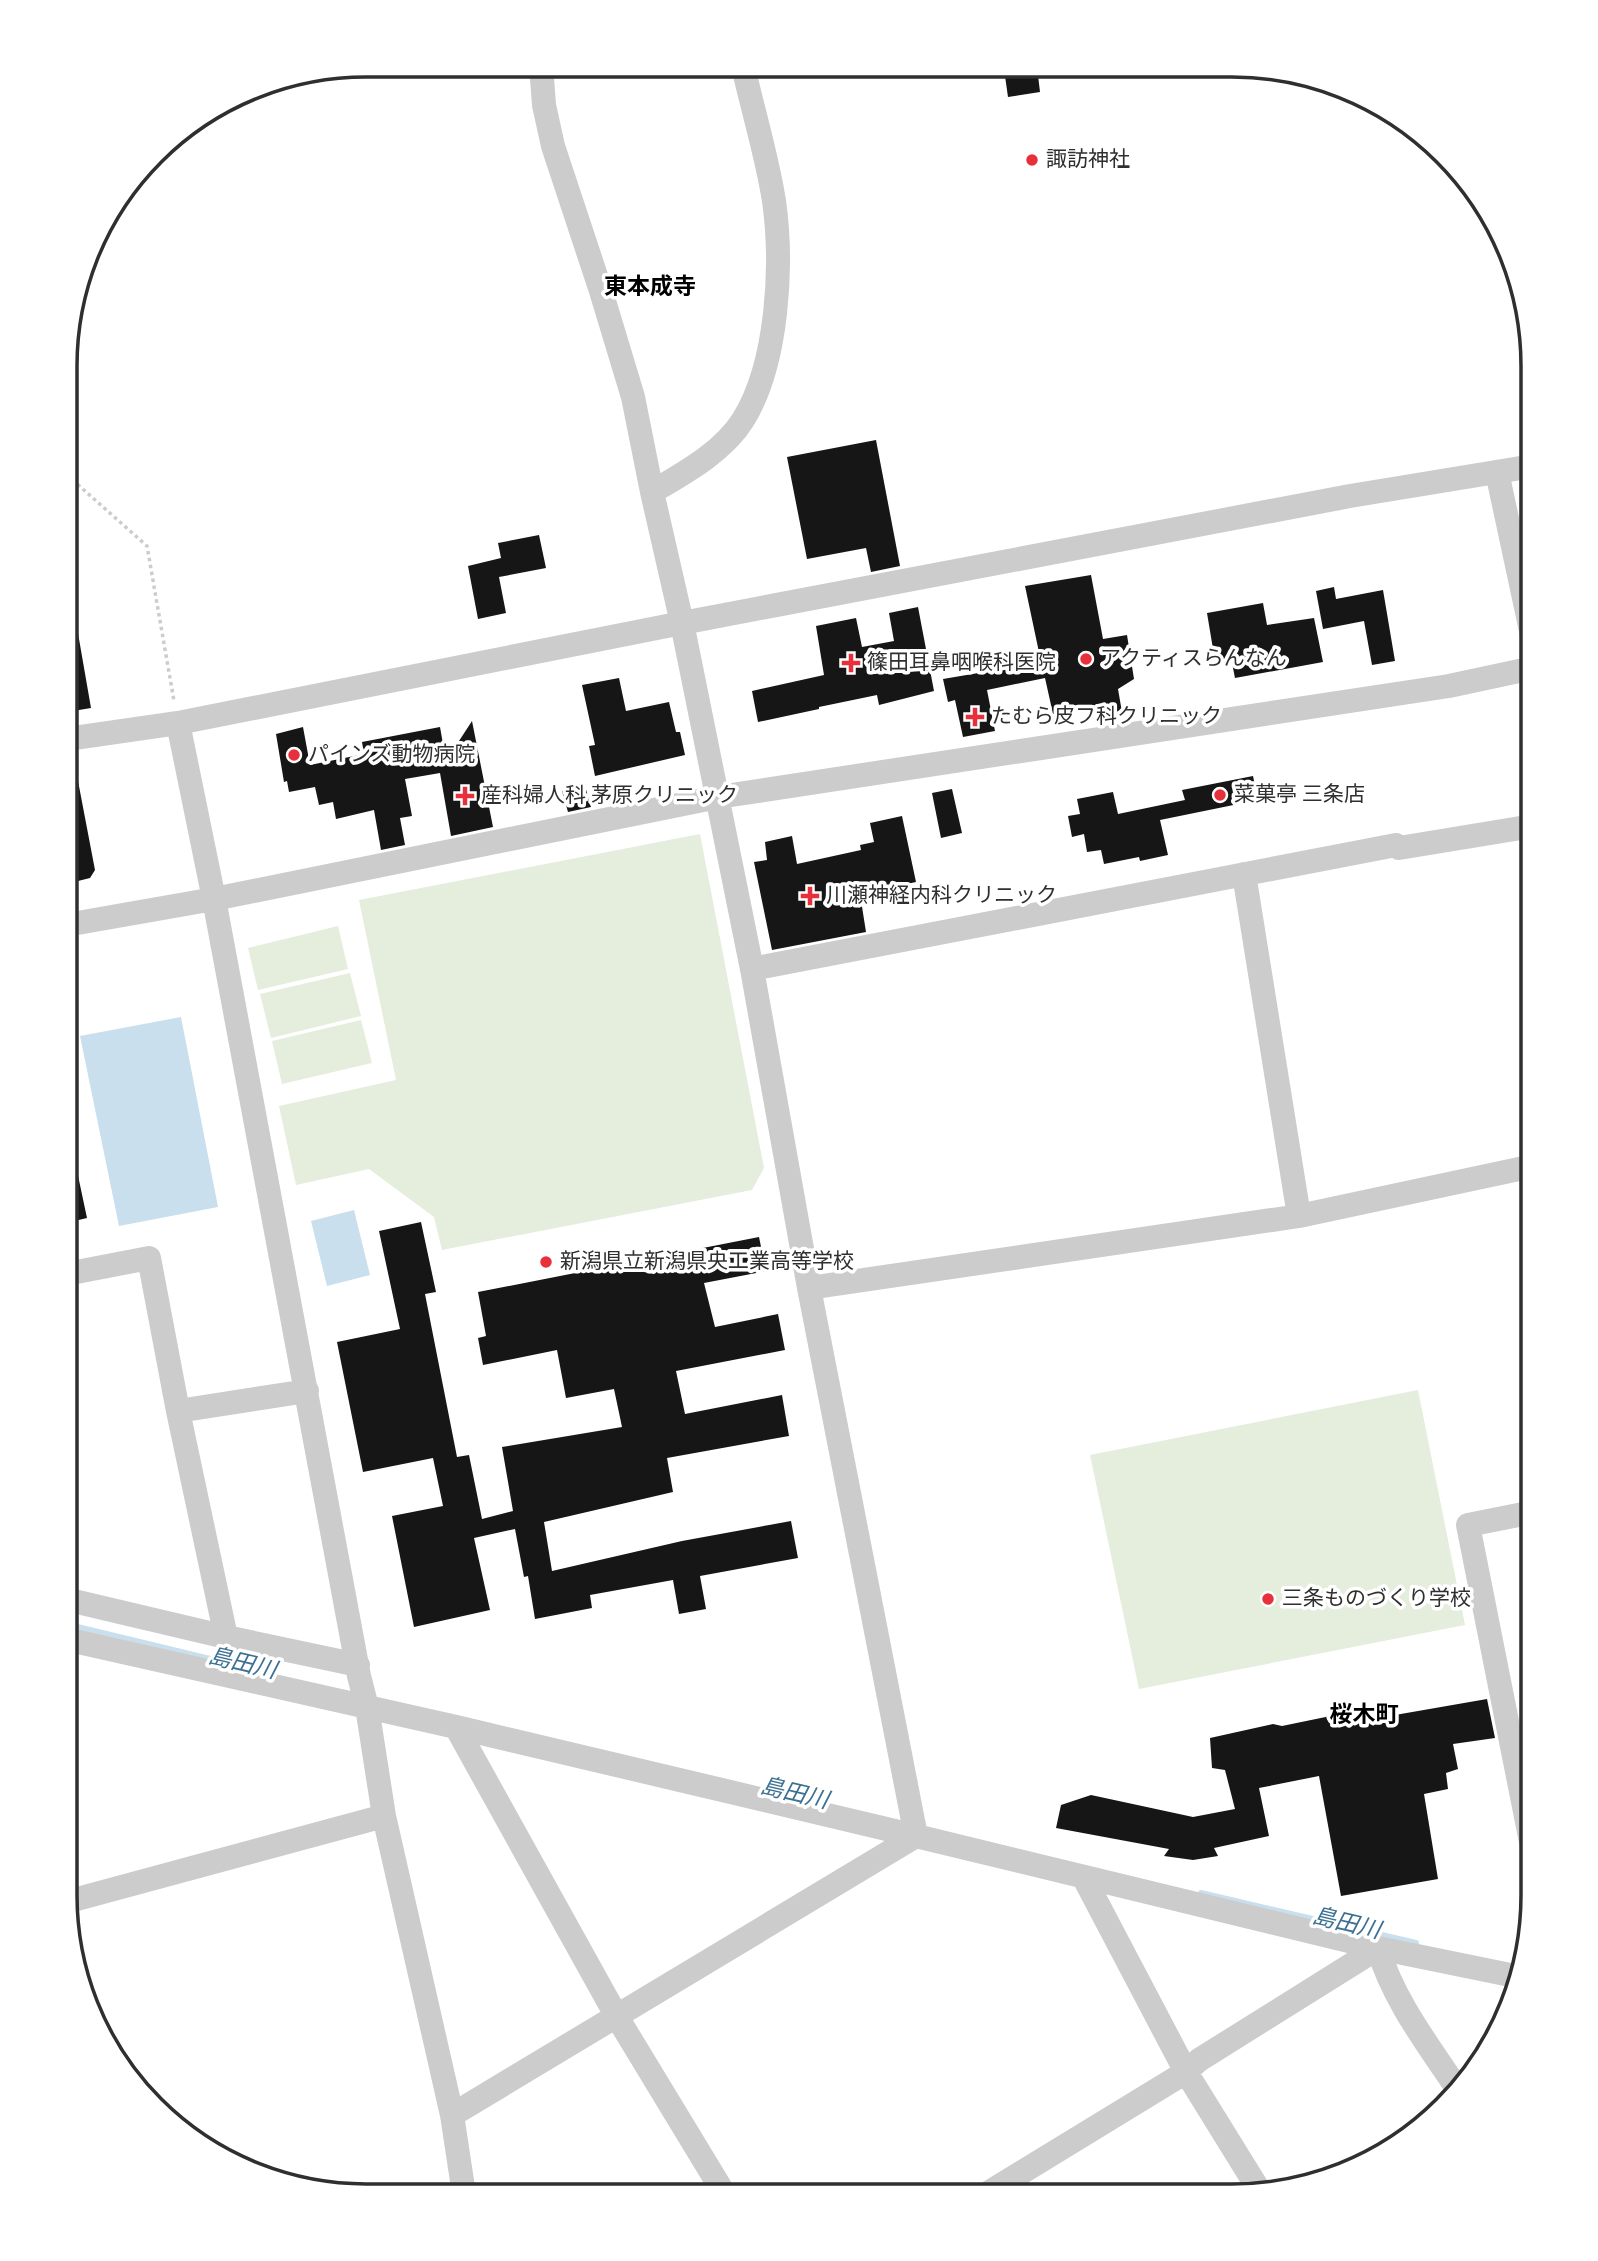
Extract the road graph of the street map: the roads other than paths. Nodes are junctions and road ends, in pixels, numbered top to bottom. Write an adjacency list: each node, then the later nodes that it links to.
1 (542, 77): 5 (street)
2 (746, 77): 5 (street)
3 (1521, 468): 4 (street)
4 (1497, 472): 6 (street); 7 (street)
5 (652, 492): 7 (street)
6 (1521, 584)
7 (682, 622): 9 (street); 11 (street)
8 (1521, 671): 11 (street)
9 (178, 723): 10 (street); 14 (street)
10 (77, 738)
11 (718, 797): 14 (street); 16 (street)
12 (1521, 828): 13 (street)
13 (1244, 874): 16 (street); 18 (street)
14 (214, 899): 15 (street); 21 (street)
15 (77, 923)
16 (752, 969): 20 (street)
17 (1521, 1169): 18 (street)
18 (1299, 1216): 20 (street)
19 (77, 1272): 22 (street)
20 (809, 1288): 32 (street)
21 (307, 1391): 22 (street); 27 (street)
22 (178, 1411): 25 (street)
23 (1521, 1514): 30 (street)
24 (77, 1602): 25 (street)
25 (226, 1637): 27 (street)
26 (77, 1642): 28 (street)
27 (358, 1665): 28 (street)
28 (368, 1707): 29 (street); 31 (street)
29 (456, 1727): 32 (street); 37 (street)
30 (1521, 1792)
31 (384, 1816): 34 (street); 40 (street)
32 (916, 1836): 33 (street); 37 (street)
33 (1084, 1878): 35 (street); 38 (street)
34 (77, 1899)
35 (1378, 1948): 36 (street); 38 (street); 39 (street)
36 (1510, 1975)
37 (617, 2017): 40 (street); 43 (street)
38 (1186, 2072): 41 (street); 44 (street)
39 (1453, 2082)
40 (452, 2115): 42 (street)
41 (1255, 2183)
42 (462, 2184)
43 (718, 2184)
44 (1003, 2184)

